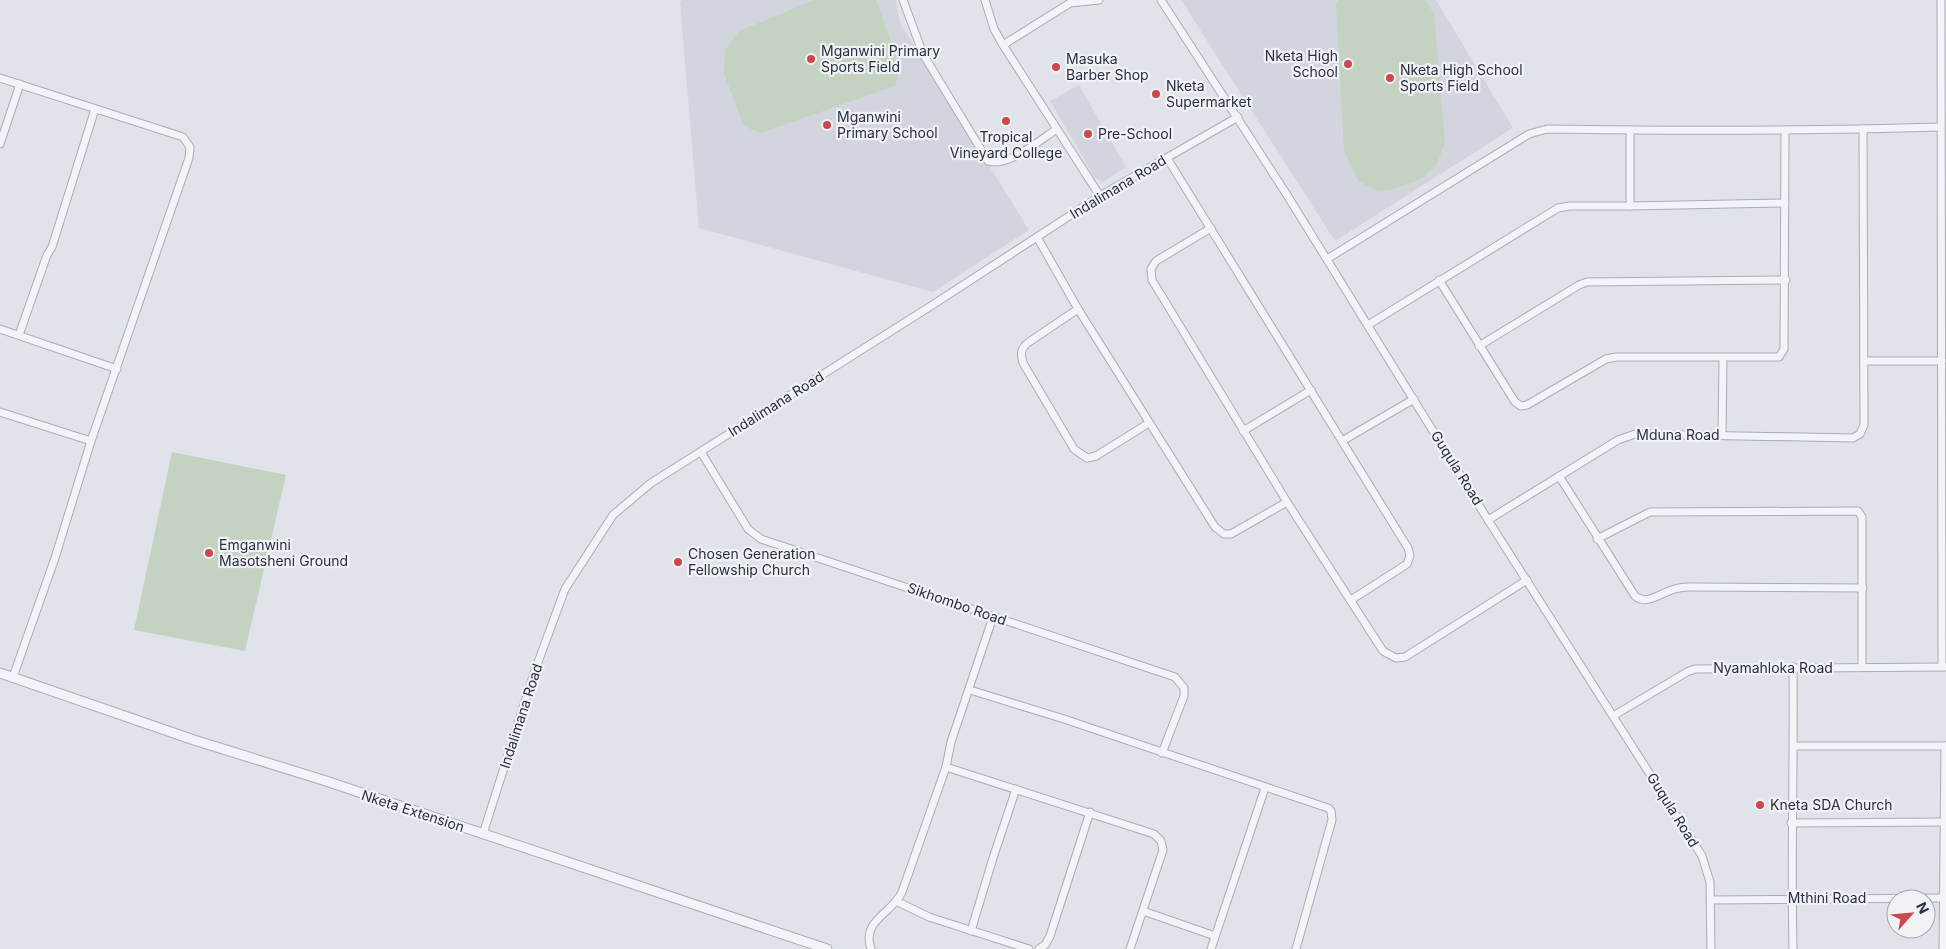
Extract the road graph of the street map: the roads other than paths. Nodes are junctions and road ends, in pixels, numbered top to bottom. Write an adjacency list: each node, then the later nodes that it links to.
1 (903, 0): 13 (street)
2 (985, 0): 7 (street)
3 (1099, 0): 6 (street)
4 (1161, 0): 11 (street, Guqula Road)
5 (1942, 0): 12 (street)
6 (1069, 2): 7 (street)
7 (1003, 45): 13 (street)
8 (0, 78): 9 (street)
9 (20, 84): 10 (street); 17 (street)
10 (95, 109): 31 (street); 36 (street)
11 (1238, 117): 18 (street, Indalimana Road); 24 (street, Guqula Road)
12 (1940, 127): 16 (street); 25 (street)
13 (1056, 129): 19 (street)
14 (1630, 130): 15 (street); 21 (street); 24 (street)
15 (1785, 130): 16 (street); 20 (street)
16 (1863, 130): 34 (street)
17 (0, 144)
18 (1167, 158): 19 (street, Indalimana Road); 22 (street)
19 (1100, 196): 23 (street, Indalimana Road)
20 (1785, 203): 21 (street); 27 (street)
21 (1630, 206): 26 (street)
22 (1211, 228): 37 (street); 41 (street)
23 (1037, 237): 28 (street); 46 (street, Indalimana Road)
24 (1327, 259): 29 (street, Guqula Road)
25 (1944, 270): 35 (street)
26 (1439, 280): 29 (street); 32 (street)
27 (1786, 280): 32 (street); 33 (street)
28 (1078, 309): 40 (street); 40 (street)
29 (1368, 325): 38 (street, Guqula Road)
30 (0, 329): 31 (street)
31 (19, 335): 36 (street)
32 (1479, 346): 33 (street)
33 (1723, 358): 43 (street)
34 (1864, 361): 35 (street); 43 (street, Mduna Road)
35 (1942, 361): 42 (street)
36 (117, 369): 45 (street)
37 (1311, 390): 41 (street); 44 (street)
38 (1414, 399): 44 (street); 49 (street, Guqula Road)
39 (0, 412): 45 (street)
40 (1149, 423): 48 (street)
41 (1243, 431): 48 (street)
42 (1944, 434): 57 (street)
43 (1722, 435): 47 (street, Mduna Road)
44 (1342, 440): 53 (street)
45 (91, 441): 59 (street)
46 (701, 452): 54 (street, Sikhombo Road); 71 (street, Indalimana Road)
47 (1559, 476): 49 (street, Mduna Road); 50 (street)
48 (1288, 502): 53 (street)
49 (1488, 520): 51 (street, Guqula Road)
50 (1597, 539): 52 (street); 52 (street)
51 (1527, 580): 53 (street); 61 (street, Guqula Road)
52 (1863, 588): 56 (street)
53 (1351, 600)
54 (993, 617): 60 (street); 64 (street, Sikhombo Road)
55 (1793, 667): 56 (street, Nyamahloka Road); 61 (street, Nyamahloka Road); 62 (street)
56 (1862, 667): 57 (street, Nyamahloka Road)
57 (1944, 667)
58 (0, 673): 59 (street, Nketa Extension)
59 (13, 678): 71 (street, Nketa Extension)
60 (970, 690): 64 (street); 65 (street)
61 (1613, 716): 74 (street, Guqula Road)
62 (1794, 746): 63 (street); 70 (street)
63 (1946, 746): 69 (street)
64 (1162, 753): 66 (street)
65 (946, 766): 67 (street); 75 (street)
66 (1265, 788): 78 (street); 85 (street)
67 (1016, 789): 68 (street); 77 (street)
68 (1090, 812): 76 (street); 82 (street)
69 (1945, 822): 70 (street); 73 (street)
70 (1791, 823): 72 (street)
71 (483, 834): 79 (street, Nketa Extension)
72 (1792, 898): 73 (street, Mthini Road); 74 (street, Mthini Road); 87 (street)
73 (1943, 898): 88 (street)
74 (1711, 900): 86 (street, Guqula Road)
75 (898, 902): 77 (street); 80 (street)
76 (1143, 911): 78 (street); 83 (street)
77 (971, 931): 81 (street)
78 (1216, 936): 84 (street)
79 (827, 949)
80 (871, 949)
81 (1029, 949)
82 (1039, 949)
83 (1130, 949)
84 (1211, 949)
85 (1296, 949)
86 (1711, 949)
87 (1793, 949)
88 (1944, 949)

